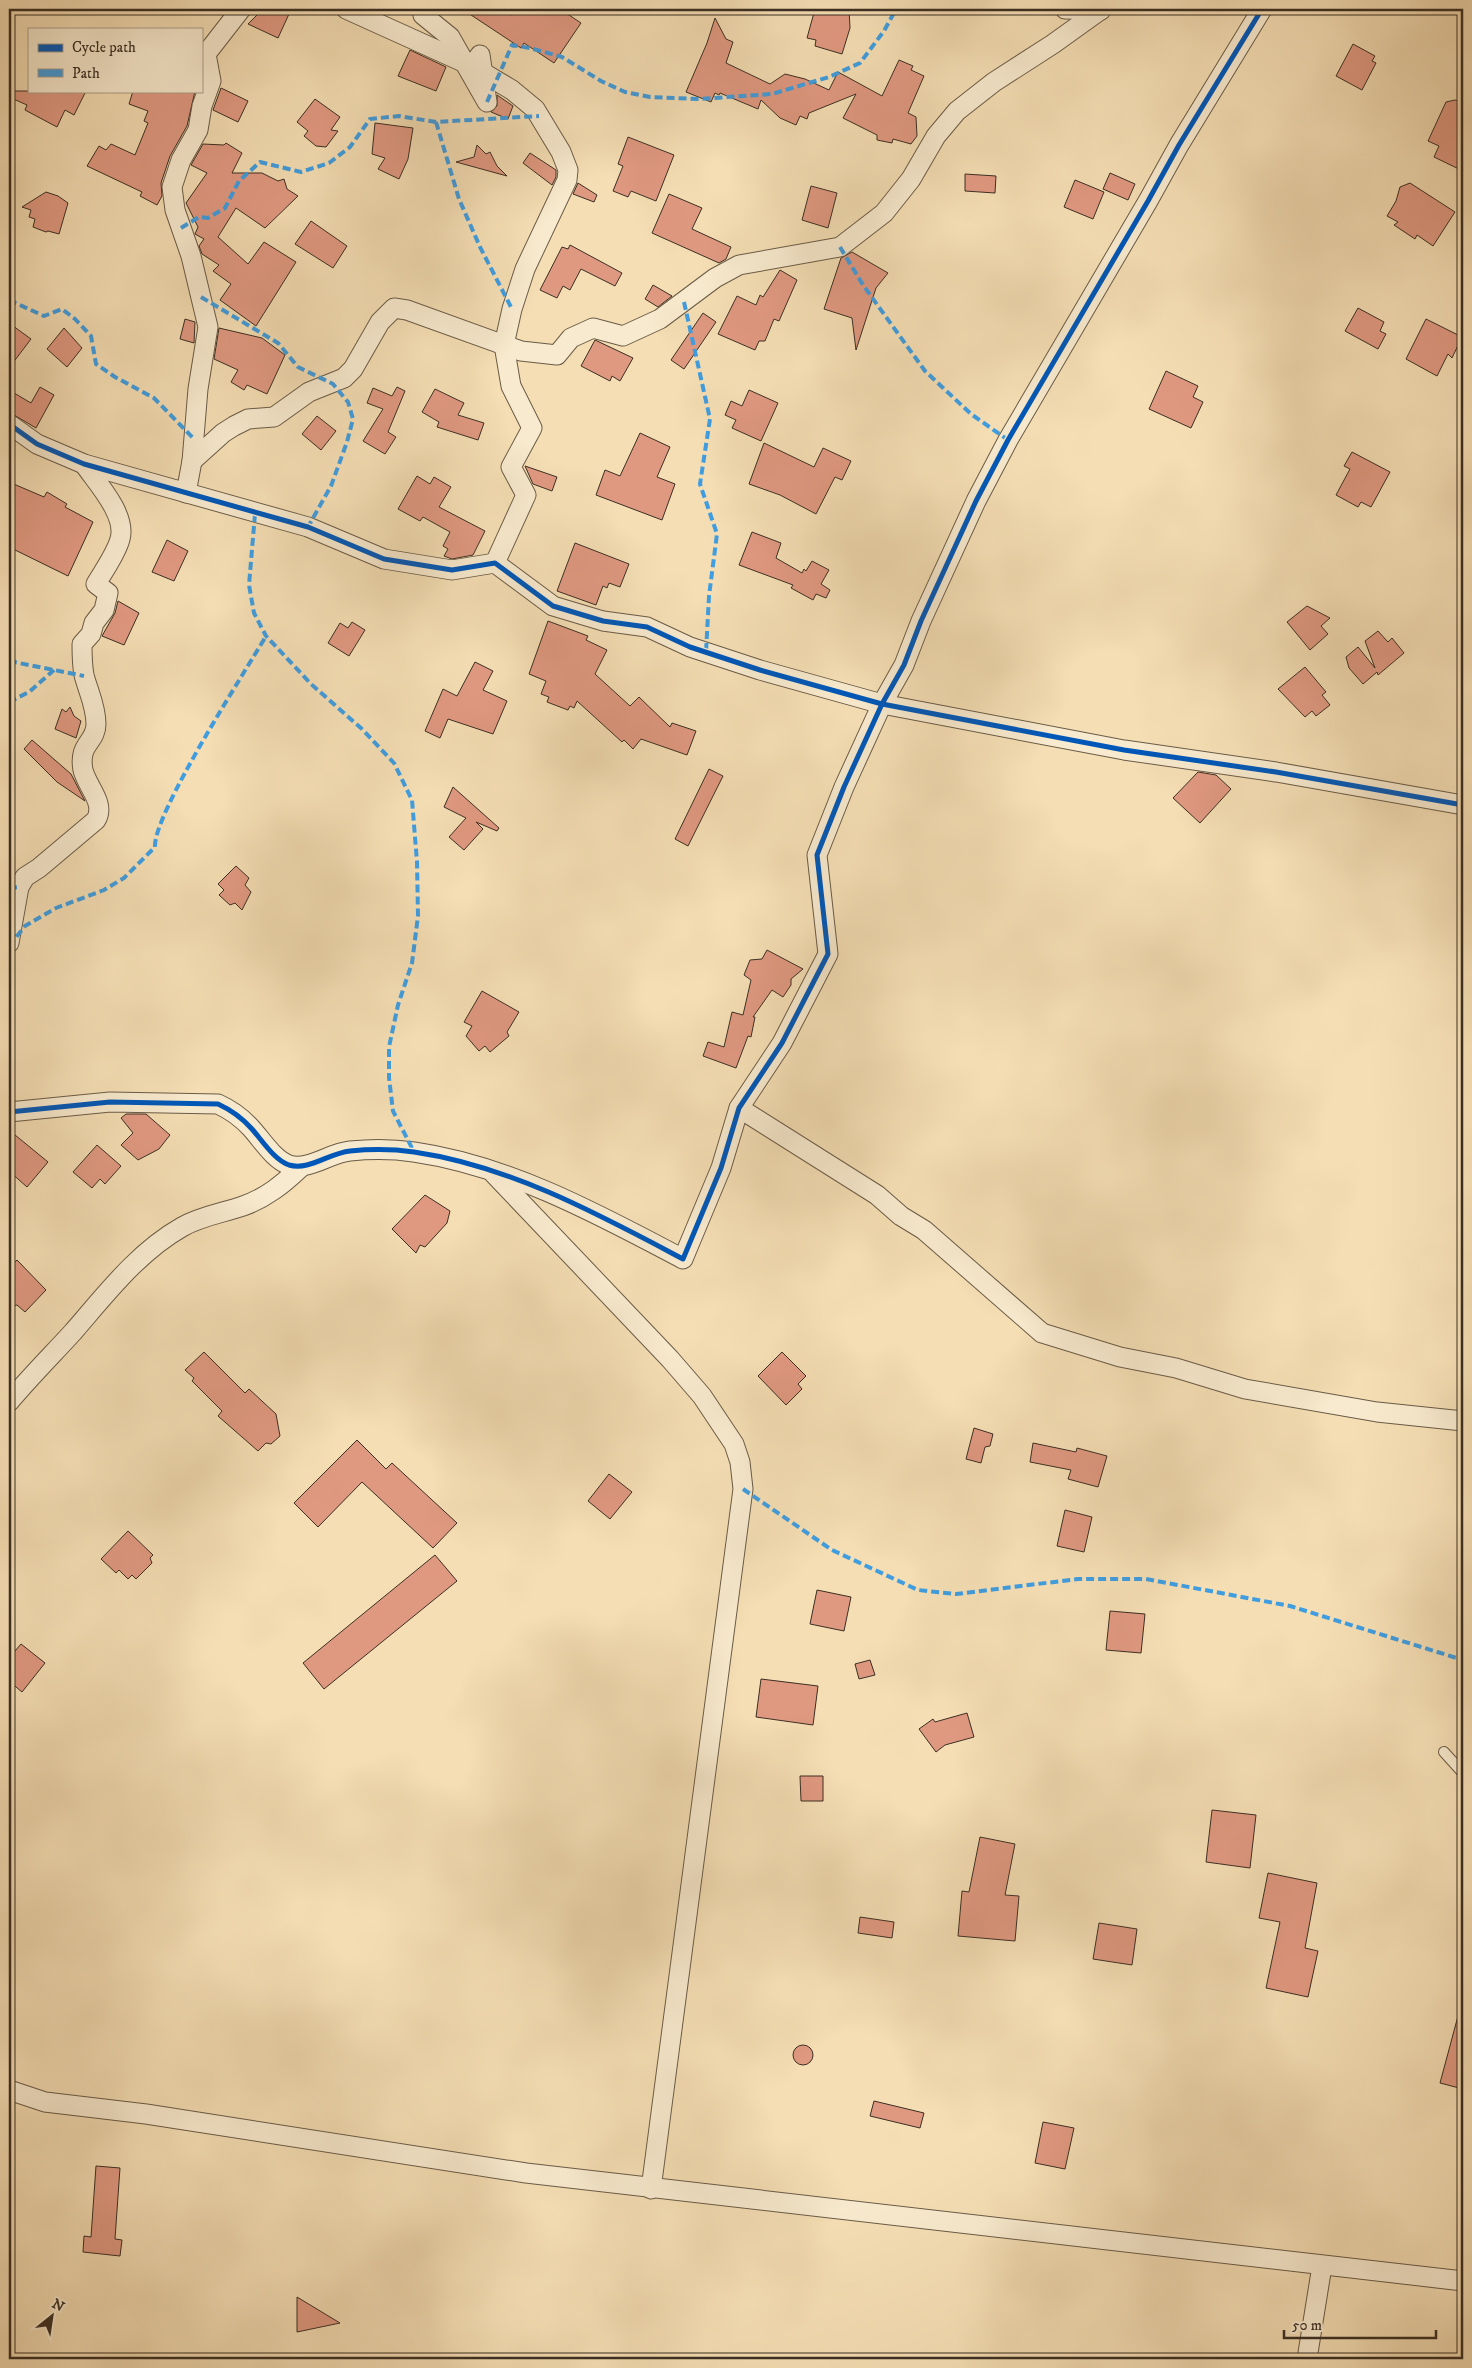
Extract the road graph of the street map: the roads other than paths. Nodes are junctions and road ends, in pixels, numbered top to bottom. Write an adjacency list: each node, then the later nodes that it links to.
1 (240, 9): 10 (street)
2 (346, 9): 7 (street)
3 (424, 9): 7 (street)
4 (1065, 9): 6 (street)
5 (1262, 9): 14 (street)
6 (1103, 10): 8 (street)
7 (472, 66): 8 (street)
8 (504, 345): 10 (street); 13 (street)
9 (9, 424): 11 (street)
10 (192, 461): 12 (street)
11 (84, 464): 12 (street); 16 (street)
12 (186, 493): 13 (street)
13 (495, 563): 14 (street)
14 (882, 704): 15 (street); 17 (street)
15 (1463, 805)
16 (9, 944)
17 (739, 1108): 20 (street); 22 (street)
18 (9, 1112): 19 (street)
19 (300, 1168): 20 (street); 21 (street)
20 (490, 1170): 26 (street)
21 (9, 1402)
22 (1463, 1421)
23 (1444, 1752): 24 (lane)
24 (1463, 1774)
25 (9, 2090): 26 (street)
26 (651, 2189): 27 (street)
27 (1322, 2266): 28 (street); 29 (street)
28 (1463, 2281)
29 (1307, 2359)

